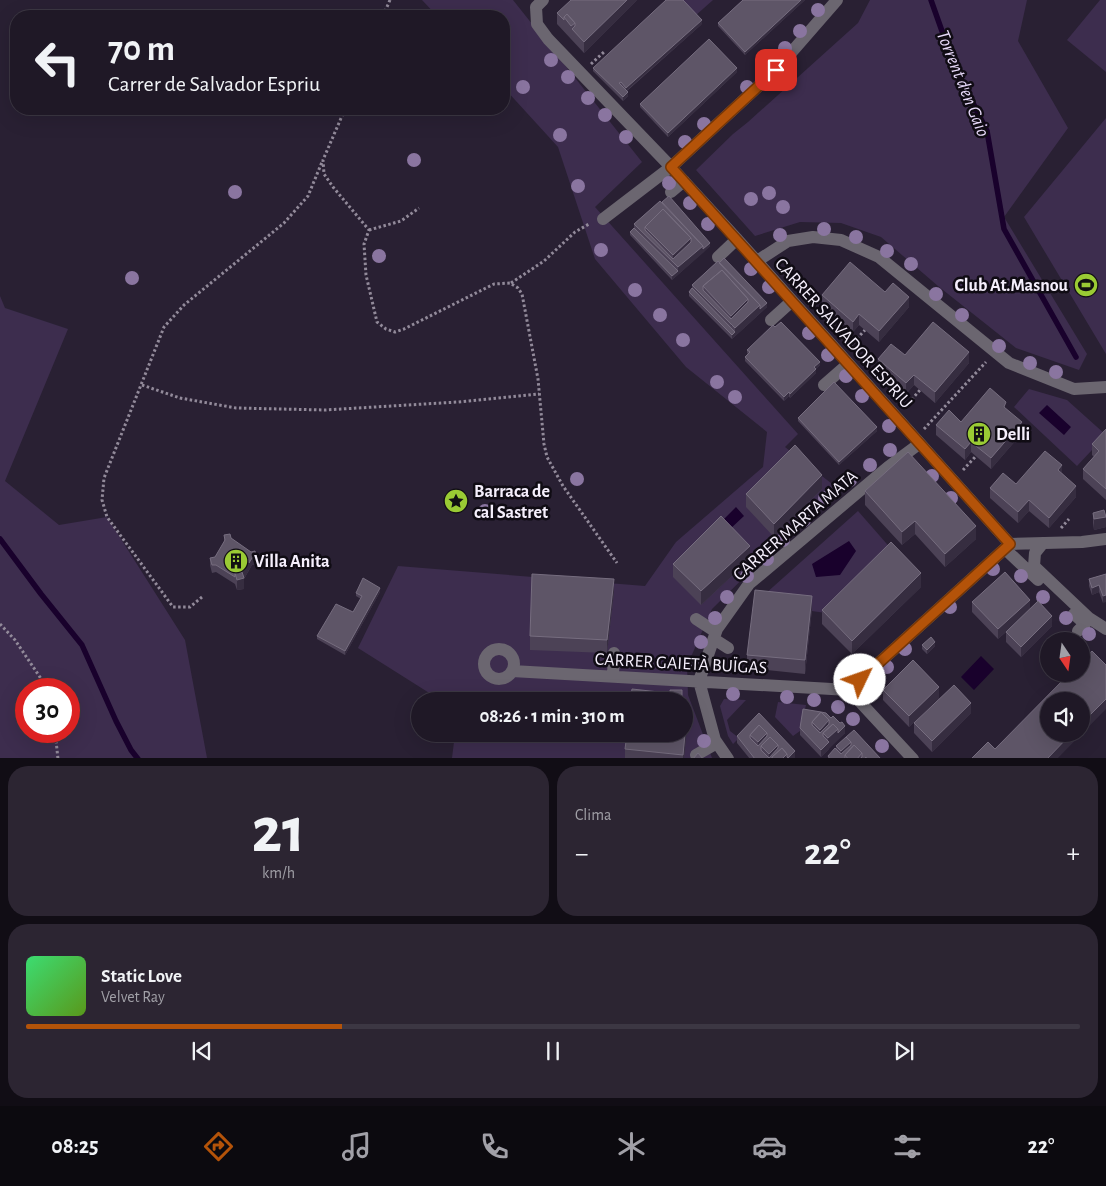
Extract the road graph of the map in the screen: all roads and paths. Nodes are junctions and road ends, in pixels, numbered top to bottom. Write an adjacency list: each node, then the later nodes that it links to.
1 (543, 0): 7 (street, CARRER SALVADOR ESPRIU)
2 (837, 0): 7 (street)
3 (605, 51): 4 (path)
4 (589, 66)
5 (342, 115): 6 (path)
6 (323, 160): 12 (path); 23 (path)
7 (671, 167): 8 (street, CARRER SALVADOR ESPRIU); 11 (street)
8 (684, 181): 9 (street); 13 (street, CARRER SALVADOR ESPRIU)
9 (670, 192)
10 (419, 208): 12 (path)
11 (603, 219): 16 (path)
12 (369, 230): 16 (path)
13 (737, 239): 14 (street); 15 (street, CARRER SALVADOR ESPRIU)
14 (718, 257)
15 (757, 261): 17 (street, CARRER SALVADOR ESPRIU); 21 (street)
16 (510, 283): 27 (path)
17 (792, 301): 18 (street); 22 (street, CARRER SALVADOR ESPRIU)
18 (771, 320)
19 (865, 330): 20 (path)
20 (850, 346)
21 (995, 352): 25 (street); 29 (path)
22 (848, 364): 24 (street); 29 (street, CARRER SALVADOR ESPRIU)
23 (142, 385): 27 (path); 38 (path)
24 (824, 385)
25 (1106, 387)
26 (920, 390): 28 (path)
27 (539, 394): 37 (path)
28 (904, 408)
29 (917, 441): 36 (street, CARRER SALVADOR ESPRIU); 43 (street, CARRER MARTA MATA)
30 (976, 456): 31 (path)
31 (962, 472)
32 (1069, 519): 33 (path)
33 (1058, 531)
34 (1106, 539): 35 (street)
35 (1043, 543): 36 (street); 41 (street)
36 (1007, 546): 42 (street, CARRER SALVADOR ESPRIU); 50 (street)
37 (617, 562)
38 (202, 597)
39 (696, 619): 43 (street)
40 (0, 624): 48 (path)
41 (1106, 629)
42 (1078, 631)
43 (715, 636): 44 (street); 49 (street, CARRER MARTA MATA)
44 (728, 648)
45 (614, 652): 47 (street)
46 (512, 671): 47 (street, CARRER GAIETÀ BUÏGAS)
47 (613, 676): 49 (street, CARRER GAIETÀ BUÏGAS)
48 (41, 678)
49 (699, 681): 50 (street, CARRER GAIETÀ BUÏGAS); 52 (street)
50 (849, 690): 56 (street)
51 (56, 743): 54 (path)
52 (717, 743): 53 (street); 55 (street)
53 (696, 756)
54 (58, 758)
55 (728, 758)
56 (913, 758)

